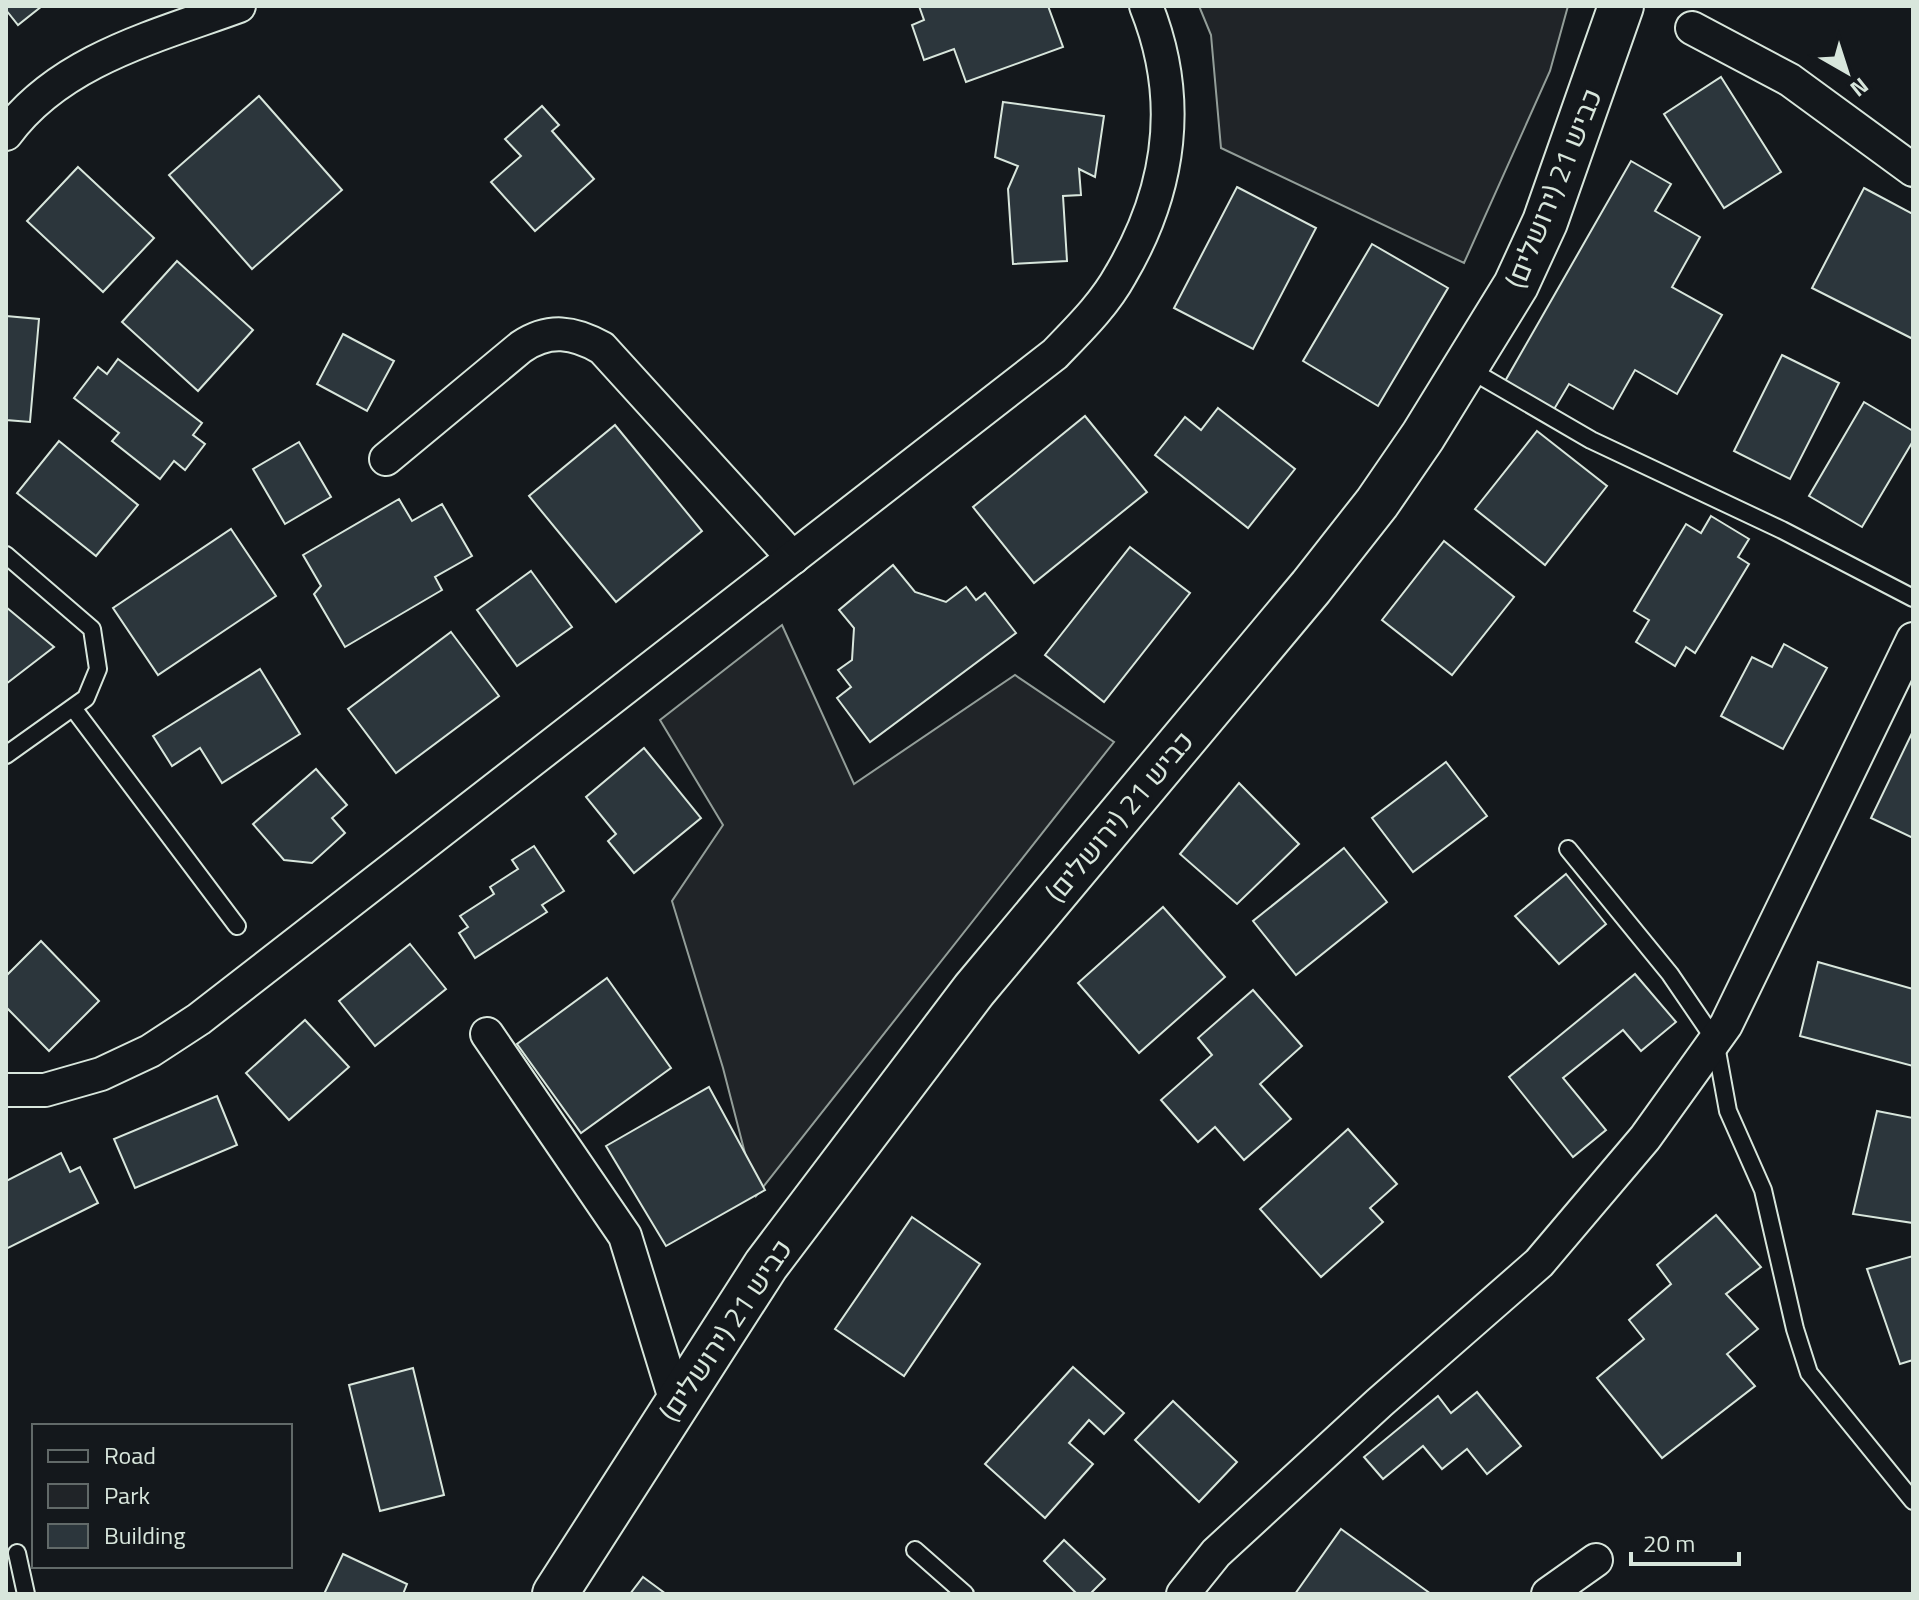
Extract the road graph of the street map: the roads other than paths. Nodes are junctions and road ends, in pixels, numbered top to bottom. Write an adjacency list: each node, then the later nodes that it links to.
1 (239, 6): 5 (street)
2 (1146, 6): 10 (street)
3 (1621, 6): 7 (main road, כביש 21 (ירושלים))
4 (1692, 28): 6 (street)
5 (6, 134)
6 (1913, 170)
7 (1467, 368): 11 (lane); 20 (main road, כביש 21 (ירושלים))
8 (386, 459): 10 (street)
9 (6, 555): 13 (lane)
10 (793, 558): 19 (street)
11 (1913, 598)
12 (1913, 639): 18 (street)
13 (73, 708): 14 (lane); 16 (lane)
14 (6, 755)
15 (1568, 849): 18 (lane)
16 (237, 926)
17 (487, 1034): 20 (street)
18 (1715, 1040): 21 (lane); 28 (street)
19 (6, 1090)
20 (676, 1402): 26 (main road, כביש 21 (ירושלים))
21 (1913, 1501)
22 (915, 1550): 27 (lane)
23 (17, 1553): 25 (lane)
24 (1596, 1560): 29 (street)
25 (26, 1594)
26 (555, 1594)
27 (965, 1594)
28 (1183, 1594)
29 (1548, 1594)

